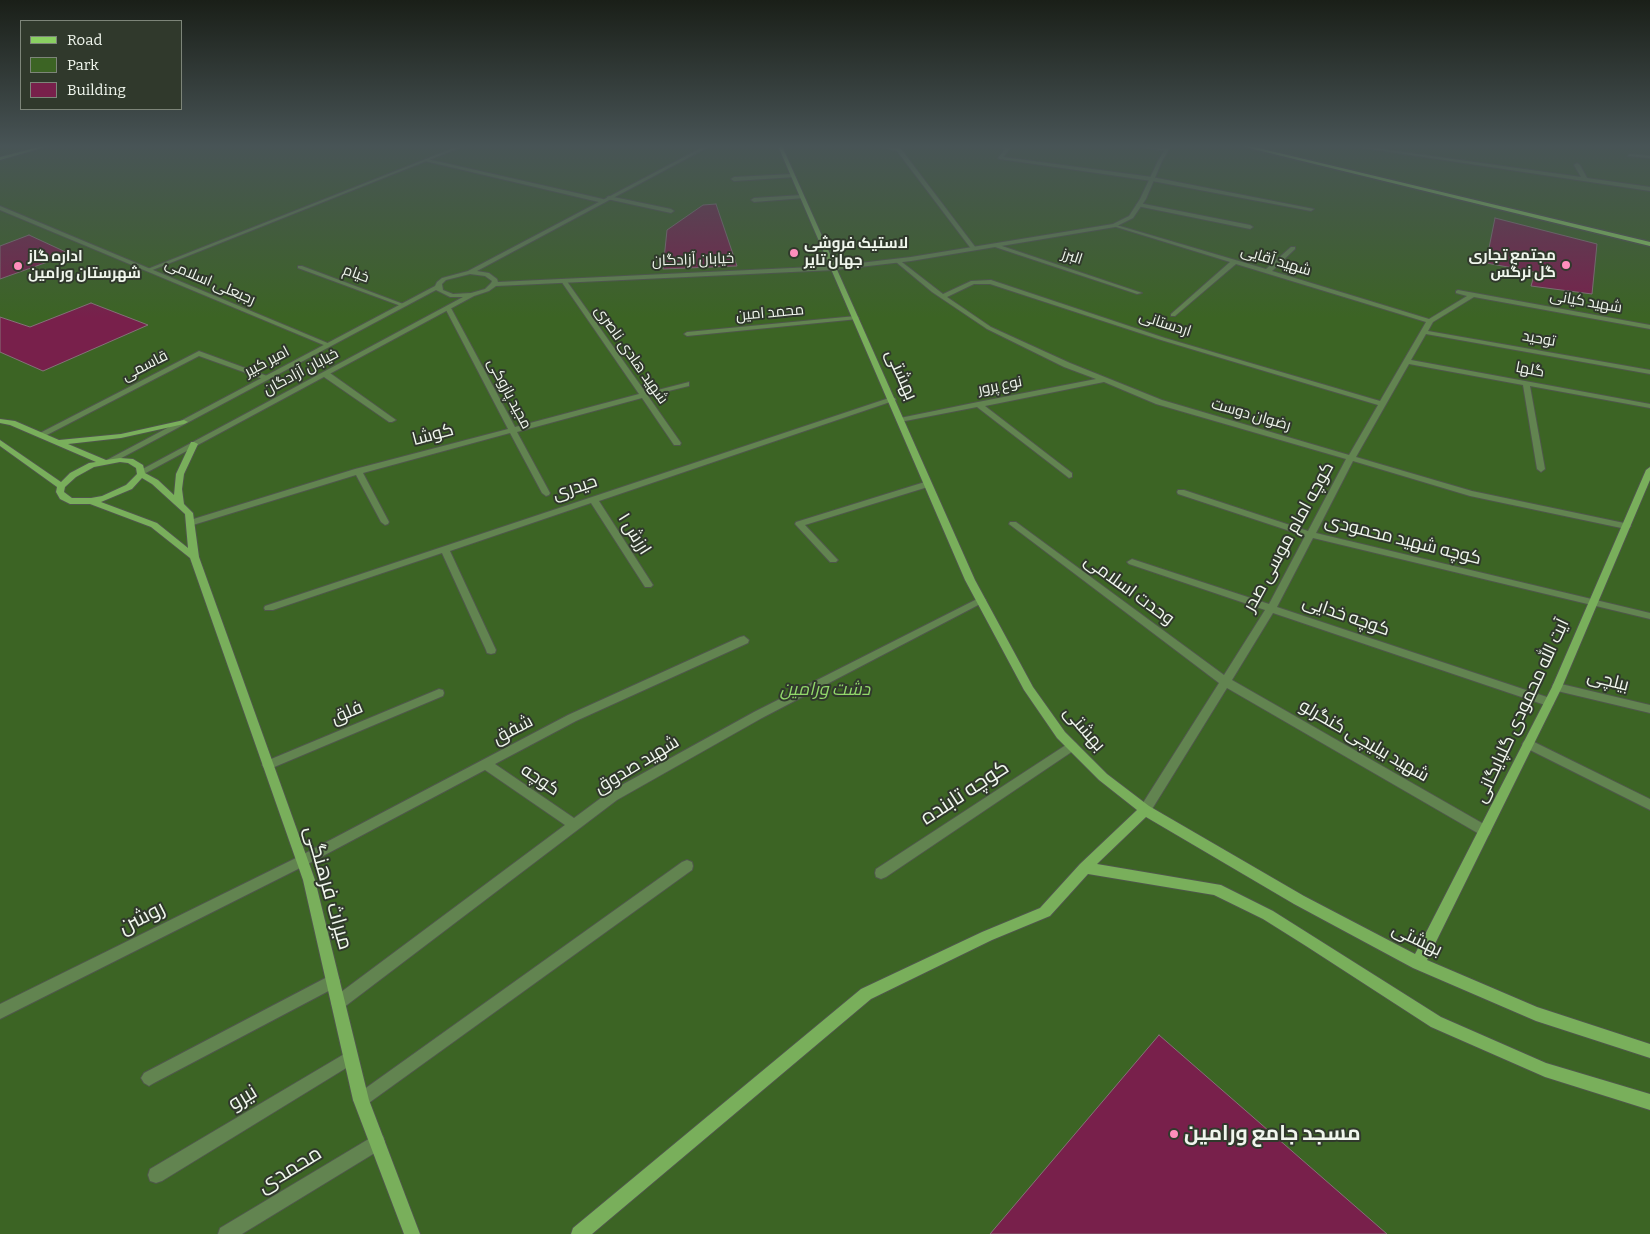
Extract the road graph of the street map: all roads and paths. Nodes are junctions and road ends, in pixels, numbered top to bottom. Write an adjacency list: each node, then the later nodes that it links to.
1 (316, 204): 22 (street)
2 (597, 204): 23 (street)
3 (631, 204): 11 (street)
4 (805, 204): 21 (main road, بهشتی)
5 (940, 204): 17 (street)
6 (1283, 204): 10 (street)
7 (1483, 204): 14 (main road)
8 (1139, 205): 12 (street); 13 (street)
9 (0, 208): 22 (street, رجبعلی اسلامی)
10 (1312, 209)
11 (671, 211)
12 (1115, 226): 15 (street, خیابان آزادگان); 19 (street, شهید آقایی)
13 (1250, 227)
14 (1650, 244)
15 (997, 246): 17 (street, خیابان آزادگان); 29 (street, البرز)
16 (1293, 248): 24 (street)
17 (974, 249): 18 (street, خیابان آزادگان)
18 (898, 261): 21 (street, خیابان آزادگان); 32 (street, رضوان دوست)
19 (1234, 262): 24 (street, شهید آقایی); 35 (street)
20 (300, 267): 33 (street, خیام)
21 (834, 268): 25 (street, خیابان آزادگان); 36 (main road, بهشتی)
22 (148, 270): 41 (street, رجبعلی اسلامی)
23 (470, 272): 26 (street); 27 (street, امیر کبیر)
24 (1267, 272): 37 (street, شهید آقایی)
25 (564, 281): 26 (street, خیابان آزادگان); 49 (street, شهید هادی ناصری)
26 (494, 284): 31 (street, خیابان آزادگان)
27 (438, 288): 31 (street); 33 (street, امیر کبیر)
28 (1458, 292): 30 (street, شهید کیانی)
29 (1139, 293)
30 (1474, 294): 37 (street, کوچه امام موسی صدر); 38 (street, شهید کیانی)
31 (472, 295): 34 (street, خیابان آزادگان)
32 (942, 297): 46 (street, رضوان دوست); 52 (street, اردستانی)
33 (403, 305): 41 (street, امیر کبیر)
34 (448, 308): 44 (street, خیابان آزادگان); 58 (street, مجید پازوکی)
35 (1173, 315)
36 (856, 318): 40 (street, محمد امین); 50 (main road, بهشتی)
37 (1430, 321): 39 (street, کوچه امام موسی صدر)
38 (1650, 327)
39 (1424, 332): 42 (street, کوچه امام موسی صدر); 43 (street, توحید)
40 (687, 334)
41 (328, 345): 45 (street, امیر کبیر)
42 (1406, 361): 47 (street, گلها); 52 (street, کوچه امام موسی صدر)
43 (1650, 372)
44 (327, 374): 54 (street); 63 (street, خیابان آزادگان)
45 (266, 377): 57 (street, امیر کبیر); 59 (street, قاسمی)
46 (1105, 380): 51 (street, نوع پرور); 64 (street, رضوان دوست)
47 (1526, 383): 53 (street, گلها); 66 (street)
48 (686, 384): 49 (street, کوشا)
49 (642, 396): 58 (street, کوشا); 62 (street, شهید هادی ناصری)
50 (892, 400): 55 (main road, بهشتی); 75 (street, حیدری)
51 (978, 404): 55 (street, نوع پرور); 70 (street)
52 (1383, 404): 64 (street, کوچه امام موسی صدر)
53 (1650, 406)
54 (392, 420)
55 (900, 420): 71 (main road, بهشتی)
56 (0, 421): 59 (main road)
57 (184, 422): 61 (main road); 65 (street, امیر کبیر)
58 (512, 430): 68 (street, کوشا); 73 (street, مجید پازوکی)
59 (40, 435): 61 (main road)
60 (0, 442): 72 (main road)
61 (58, 443): 65 (main road)
62 (677, 443)
63 (194, 444): 69 (street, خیابان آزادگان); 77 (main road)
64 (1351, 458): 81 (street, رضوان دوست); 82 (street, کوچه امام موسی صدر)
65 (106, 462): 69 (main road); 72 (main road)
66 (1541, 469)
67 (1650, 470): 81 (main road, آیت الله محمودی گلپایگانی)
68 (358, 472): 78 (street); 79 (street, کوشا)
69 (141, 473): 76 (main road); 77 (main road)
70 (1069, 475)
71 (928, 484): 85 (street); 88 (main road, بهشتی)
72 (61, 486): 76 (main road)
73 (546, 492)
74 (1181, 492): 82 (street, کوچه شهید محمودی)
75 (594, 499): 83 (street, حیدری); 87 (street, ارزش ۱)
76 (91, 501): 84 (main road)
77 (180, 504): 79 (main road)
78 (385, 522)
79 (190, 523): 84 (main road, میراث فرهنگی)
80 (1013, 524): 95 (street, وحدت اسلامی)
81 (1626, 526): 89 (main road, آیت الله محمودی گلپایگانی)
82 (1311, 535): 89 (street, کوچه شهید محمودی); 91 (street, کوچه امام موسی صدر)
83 (445, 549): 90 (street, حیدری); 94 (street)
84 (194, 557): 103 (main road, میراث فرهنگی)
85 (833, 560)
86 (1132, 562): 91 (street, کوچه خدایی)
87 (648, 585)
88 (981, 600): 101 (main road, بهشتی); 106 (street, شهید صدوق)
89 (1592, 603): 92 (street, کوچه شهید محمودی); 96 (main road, آیت الله محمودی گلپایگانی)
90 (269, 608)
91 (1272, 608): 95 (street, کوچه امام موسی صدر); 98 (street, کوچه خدایی)
92 (1650, 616)
93 (744, 640): 102 (street, شفق)
94 (491, 650)
95 (1226, 682): 105 (street, کوچه امام موسی صدر); 107 (street, شهید بیلیچی کنگرلو)
96 (1557, 687): 98 (main road, آیت الله محمودی گلپایگانی); 99 (street, بیلچی)
97 (439, 693): 103 (street, فلق)
98 (1549, 702): 100 (main road, آیت الله محمودی گلپایگانی)
99 (1650, 709)
100 (1528, 744): 104 (street); 107 (main road, آیت الله محمودی گلپایگانی)
101 (1072, 746): 105 (main road, بهشتی); 111 (street, کوچه تابنده)
102 (485, 764): 106 (street, کوچه); 108 (street, شفق)
103 (268, 765): 108 (main road, میراث فرهنگی)
104 (1650, 805)
105 (1144, 810): 110 (main road); 112 (main road, بهشتی)
106 (575, 825): 114 (street, شهید صدوق)
107 (1485, 831): 112 (main road, آیت الله محمودی گلپایگانی)
108 (302, 861): 113 (main road, میراث فرهنگی); 115 (street, روشن)
109 (687, 866): 119 (street)
110 (1085, 868): 120 (main road); 125 (main road)
111 (881, 872)
112 (1418, 963): 116 (main road, بهشتی)
113 (333, 981): 114 (main road, میراث فرهنگی); 118 (street)
114 (338, 1003): 117 (main road, میراث فرهنگی)
115 (0, 1012)
116 (1650, 1051)
117 (351, 1057): 119 (main road, میراث فرهنگی); 122 (street, نیرو)
118 (149, 1078)
119 (361, 1100): 121 (main road, میراث فرهنگی)
120 (1650, 1102)
121 (377, 1142): 123 (street, محمدی); 124 (main road, میراث فرهنگی)
122 (156, 1175)
123 (226, 1234)
124 (412, 1234)
125 (579, 1234)

